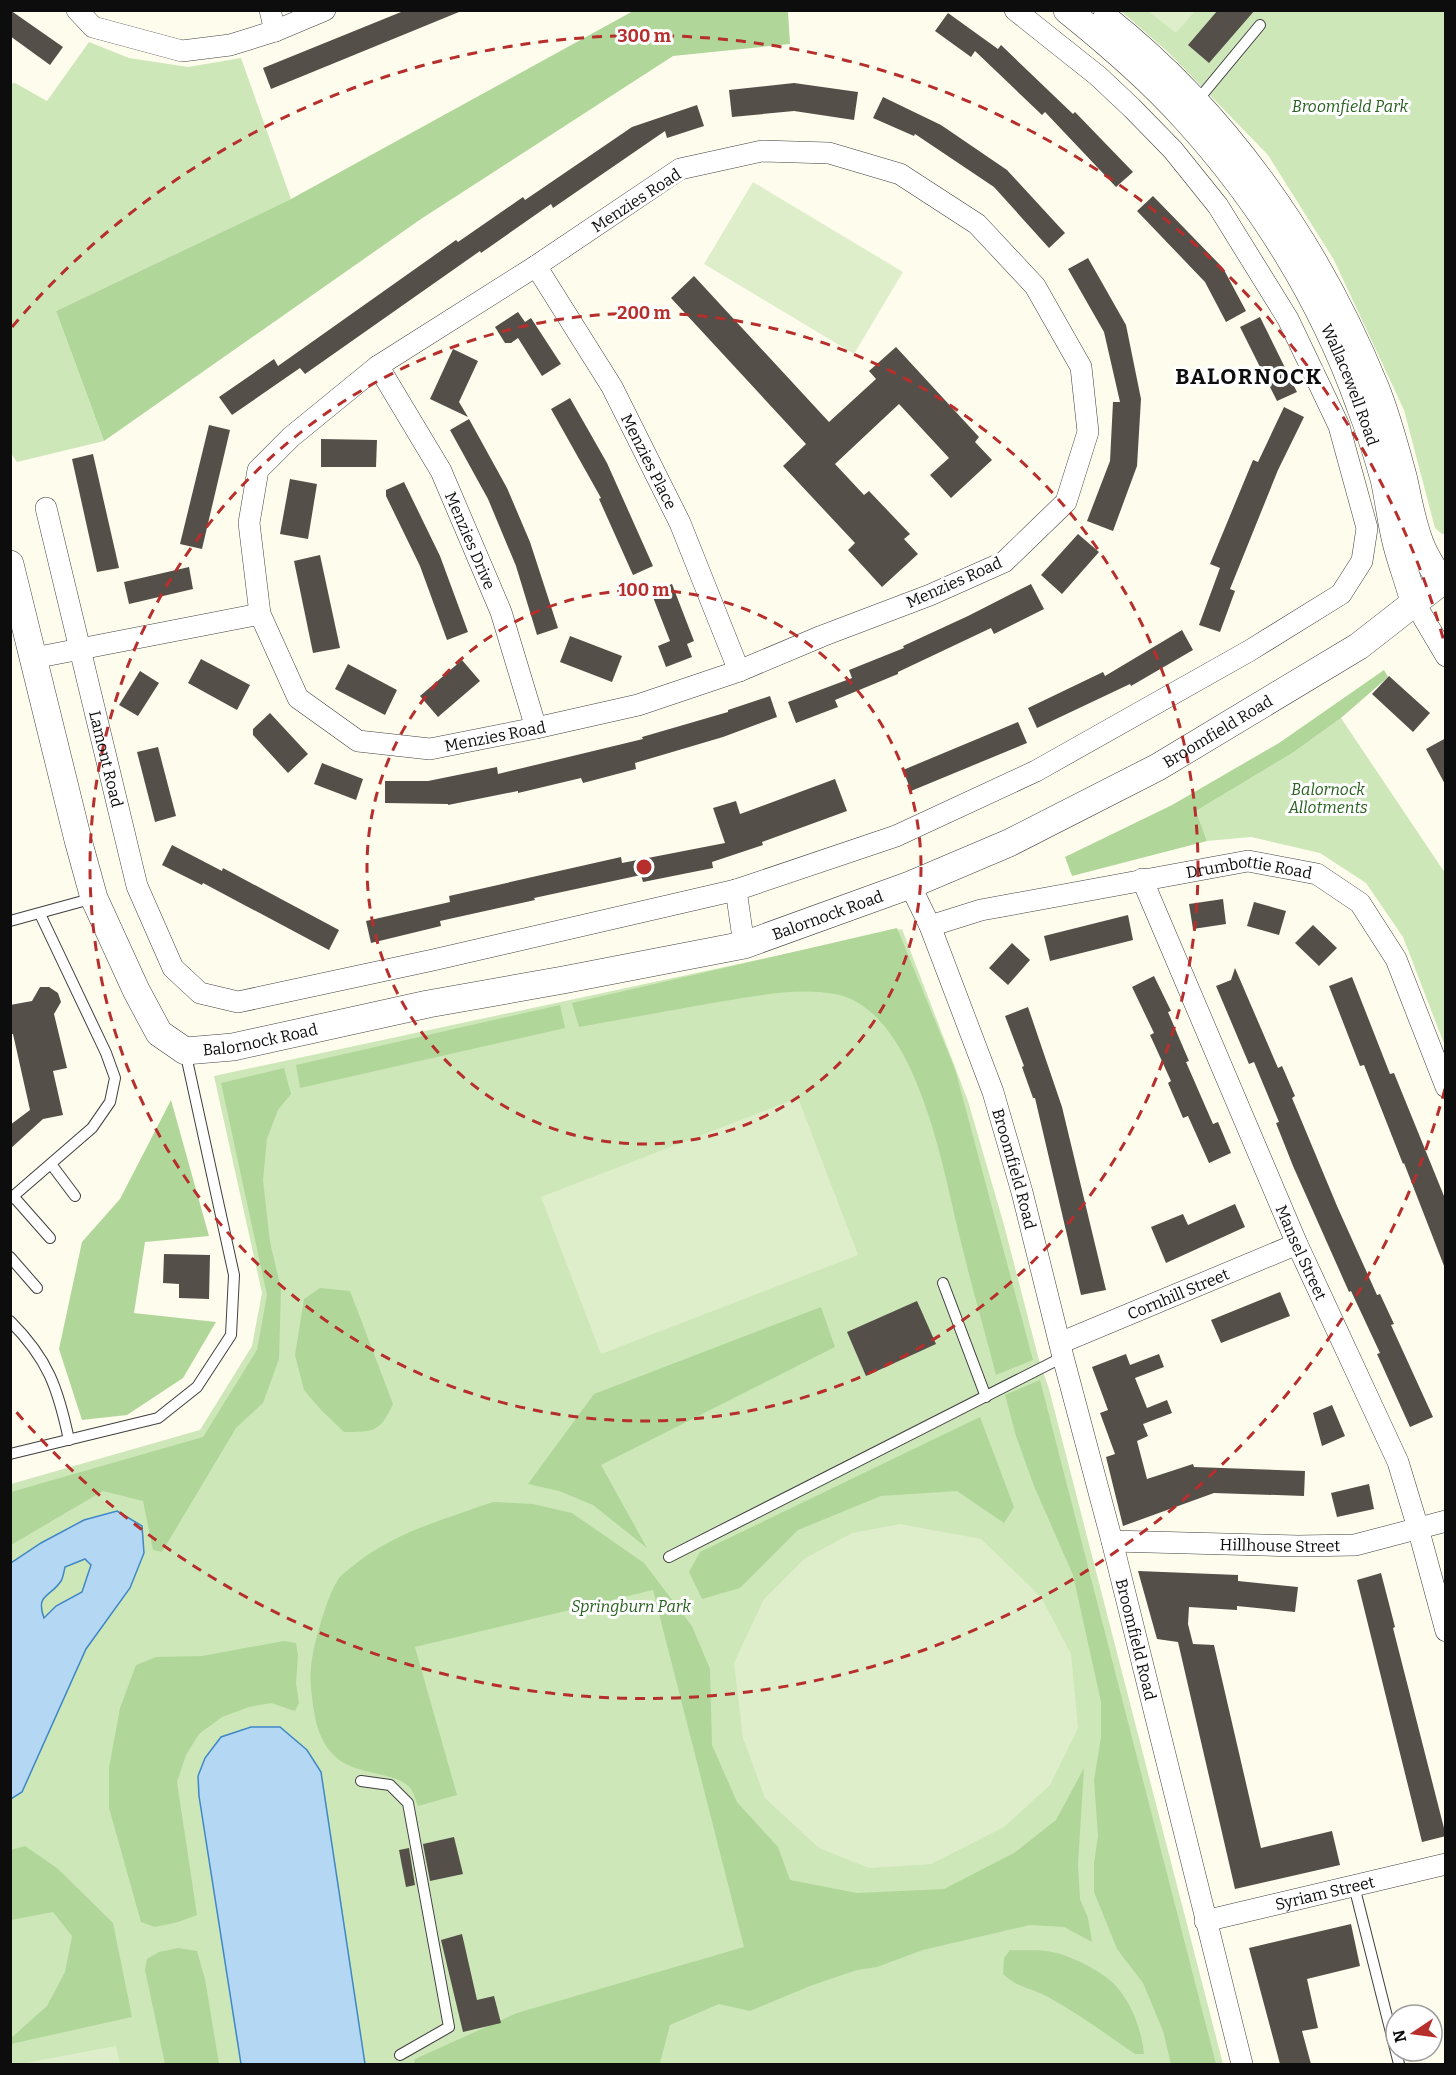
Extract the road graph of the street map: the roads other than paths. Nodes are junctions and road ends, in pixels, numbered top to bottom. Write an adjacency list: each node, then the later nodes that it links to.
1 (77, 10): 8 (street)
2 (270, 10): 8 (street)
3 (325, 10): 8 (street)
4 (1015, 10): 11 (street, Wallacewell Road)
5 (1067, 10): 10 (street, Wallacewell Road)
6 (1096, 10): 9 (street, Wallacewell Road)
7 (1260, 25): 9 (lane)
8 (275, 31)
9 (1197, 102): 10 (street, Wallacewell Road)
10 (1249, 180): 11 (street); 16 (street, Wallacewell Road); 17 (street, Wallacewell Road)
11 (1218, 206): 26 (street, Wallacewell Road)
12 (536, 266): 13 (street, Menzies Road); 22 (street, Menzies Place); 22 (street, Menzies Road)
13 (378, 366): 18 (street, Menzies Road); 23 (street, Menzies Drive)
14 (46, 508): 19 (street, Lamont Road)
15 (10, 564): 21 (street, Balornock Road)
16 (1443, 580): 17 (street, Broomfield Road)
17 (1414, 602): 20 (street); 25 (street, Broomfield Road)
18 (260, 614): 19 (street); 23 (street, Menzies Road)
19 (79, 649): 21 (street); 26 (street, Lamont Road)
20 (1446, 656)
21 (34, 658): 27 (street, Balornock Road)
22 (739, 671): 23 (street, Menzies Road)
23 (536, 728)
24 (1142, 879): 30 (street, Drumbottie Road); 33 (street, Drumbottie Road); 38 (street, Mansel Street)
25 (909, 885): 30 (street, Broomfield Road); 31 (street, Balornock Road)
26 (736, 890): 31 (street)
27 (94, 898): 28 (lane); 32 (street, Balornock Road)
28 (40, 914): 29 (lane); 34 (lane)
29 (10, 921)
30 (930, 926): 43 (street, Broomfield Road)
31 (744, 945): 32 (street, Balornock Road)
32 (185, 1051): 45 (lane)
33 (1446, 1087)
34 (51, 1164): 35 (lane); 36 (lane)
35 (75, 1196)
36 (12, 1197): 37 (lane)
37 (50, 1238)
38 (1297, 1244): 43 (street, Cornhill Street); 48 (street, Mansel Street)
39 (10, 1257): 41 (lane)
40 (943, 1283): 44 (lane)
41 (37, 1288)
42 (10, 1320): 45 (lane)
43 (1061, 1350): 44 (lane); 49 (street, Broomfield Road)
44 (986, 1397): 50 (lane)
45 (69, 1440): 46 (lane)
46 (10, 1454)
47 (1446, 1521): 48 (street, Hillhouse Street)
48 (1418, 1528): 49 (street, Hillhouse Street); 51 (street, Mansel Street)
49 (1112, 1541): 55 (street, Broomfield Road)
50 (669, 1557)
51 (1446, 1631)
52 (361, 1781): 56 (lane)
53 (1446, 1864): 54 (street, Syriam Street)
54 (1354, 1886): 55 (street, Syriam Street); 58 (lane)
55 (1205, 1921): 57 (street, Broomfield Road)
56 (400, 2055)
57 (1242, 2064)
58 (1398, 2064)

